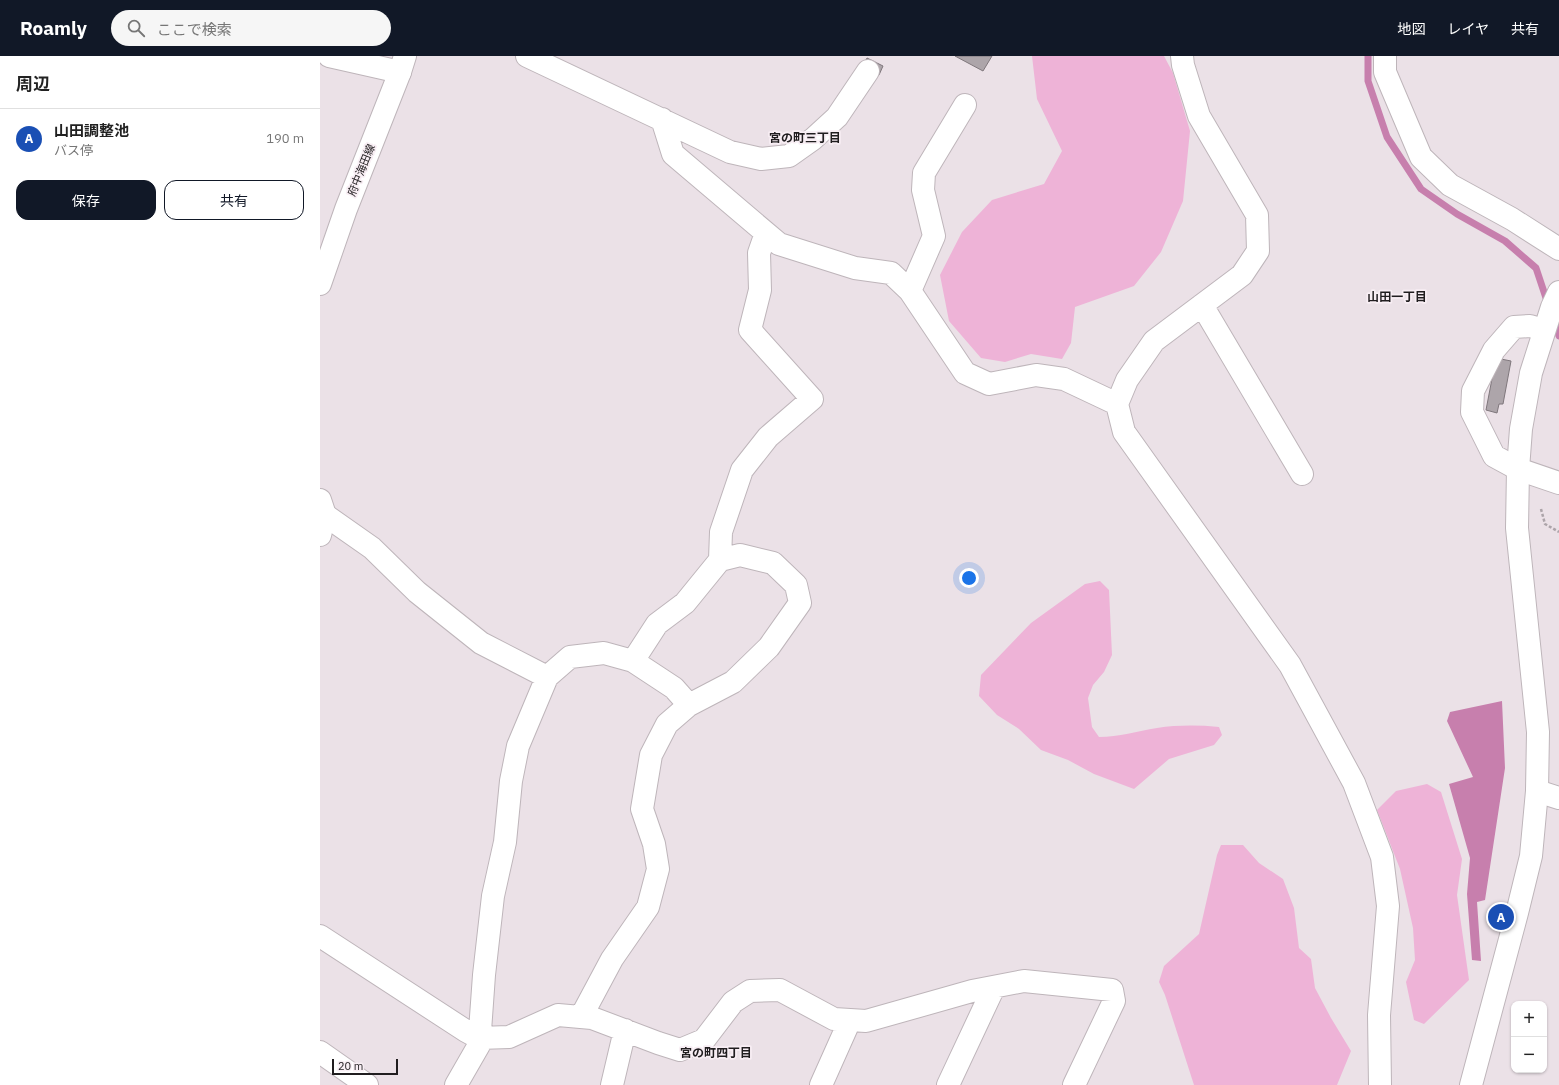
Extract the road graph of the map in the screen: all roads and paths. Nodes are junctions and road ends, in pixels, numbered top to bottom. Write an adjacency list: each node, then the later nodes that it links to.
1 (329, 56): 5 (street)
2 (527, 56): 8 (street)
3 (1182, 56): 13 (street)
4 (1386, 56): 10 (street)
5 (402, 64): 11 (street, 府中海田線)
6 (868, 71): 8 (street)
7 (964, 105): 12 (street)
8 (662, 119): 9 (street)
9 (766, 233): 12 (street); 23 (street)
10 (1559, 249)
11 (320, 284)
12 (910, 291): 16 (street)
13 (1202, 305): 16 (street); 18 (street)
14 (1556, 305): 15 (street)
15 (1544, 330): 17 (street); 17 (street)
16 (1117, 404): 42 (street)
17 (1518, 469): 19 (street); 27 (street)
18 (1302, 474)
19 (1559, 483)
20 (1539, 503): 22 (path)
21 (322, 517): 25 (street)
22 (1559, 532)
23 (720, 560): 24 (street); 26 (street)
24 (634, 661): 25 (street); 26 (street)
25 (548, 677): 34 (street)
26 (689, 705): 31 (street)
27 (1536, 791): 28 (street); 43 (street)
28 (1559, 798)
29 (320, 936): 34 (street)
30 (994, 987): 32 (street); 40 (street); 41 (street)
31 (581, 1017): 33 (street); 34 (street)
32 (850, 1020): 33 (street); 39 (street)
33 (624, 1030): 38 (street)
34 (480, 1038): 37 (street)
35 (320, 1052): 36 (street)
36 (367, 1085)
37 (456, 1085)
38 (612, 1085)
39 (821, 1085)
40 (948, 1085)
41 (1074, 1085)
42 (1380, 1085)
43 (1470, 1085)

